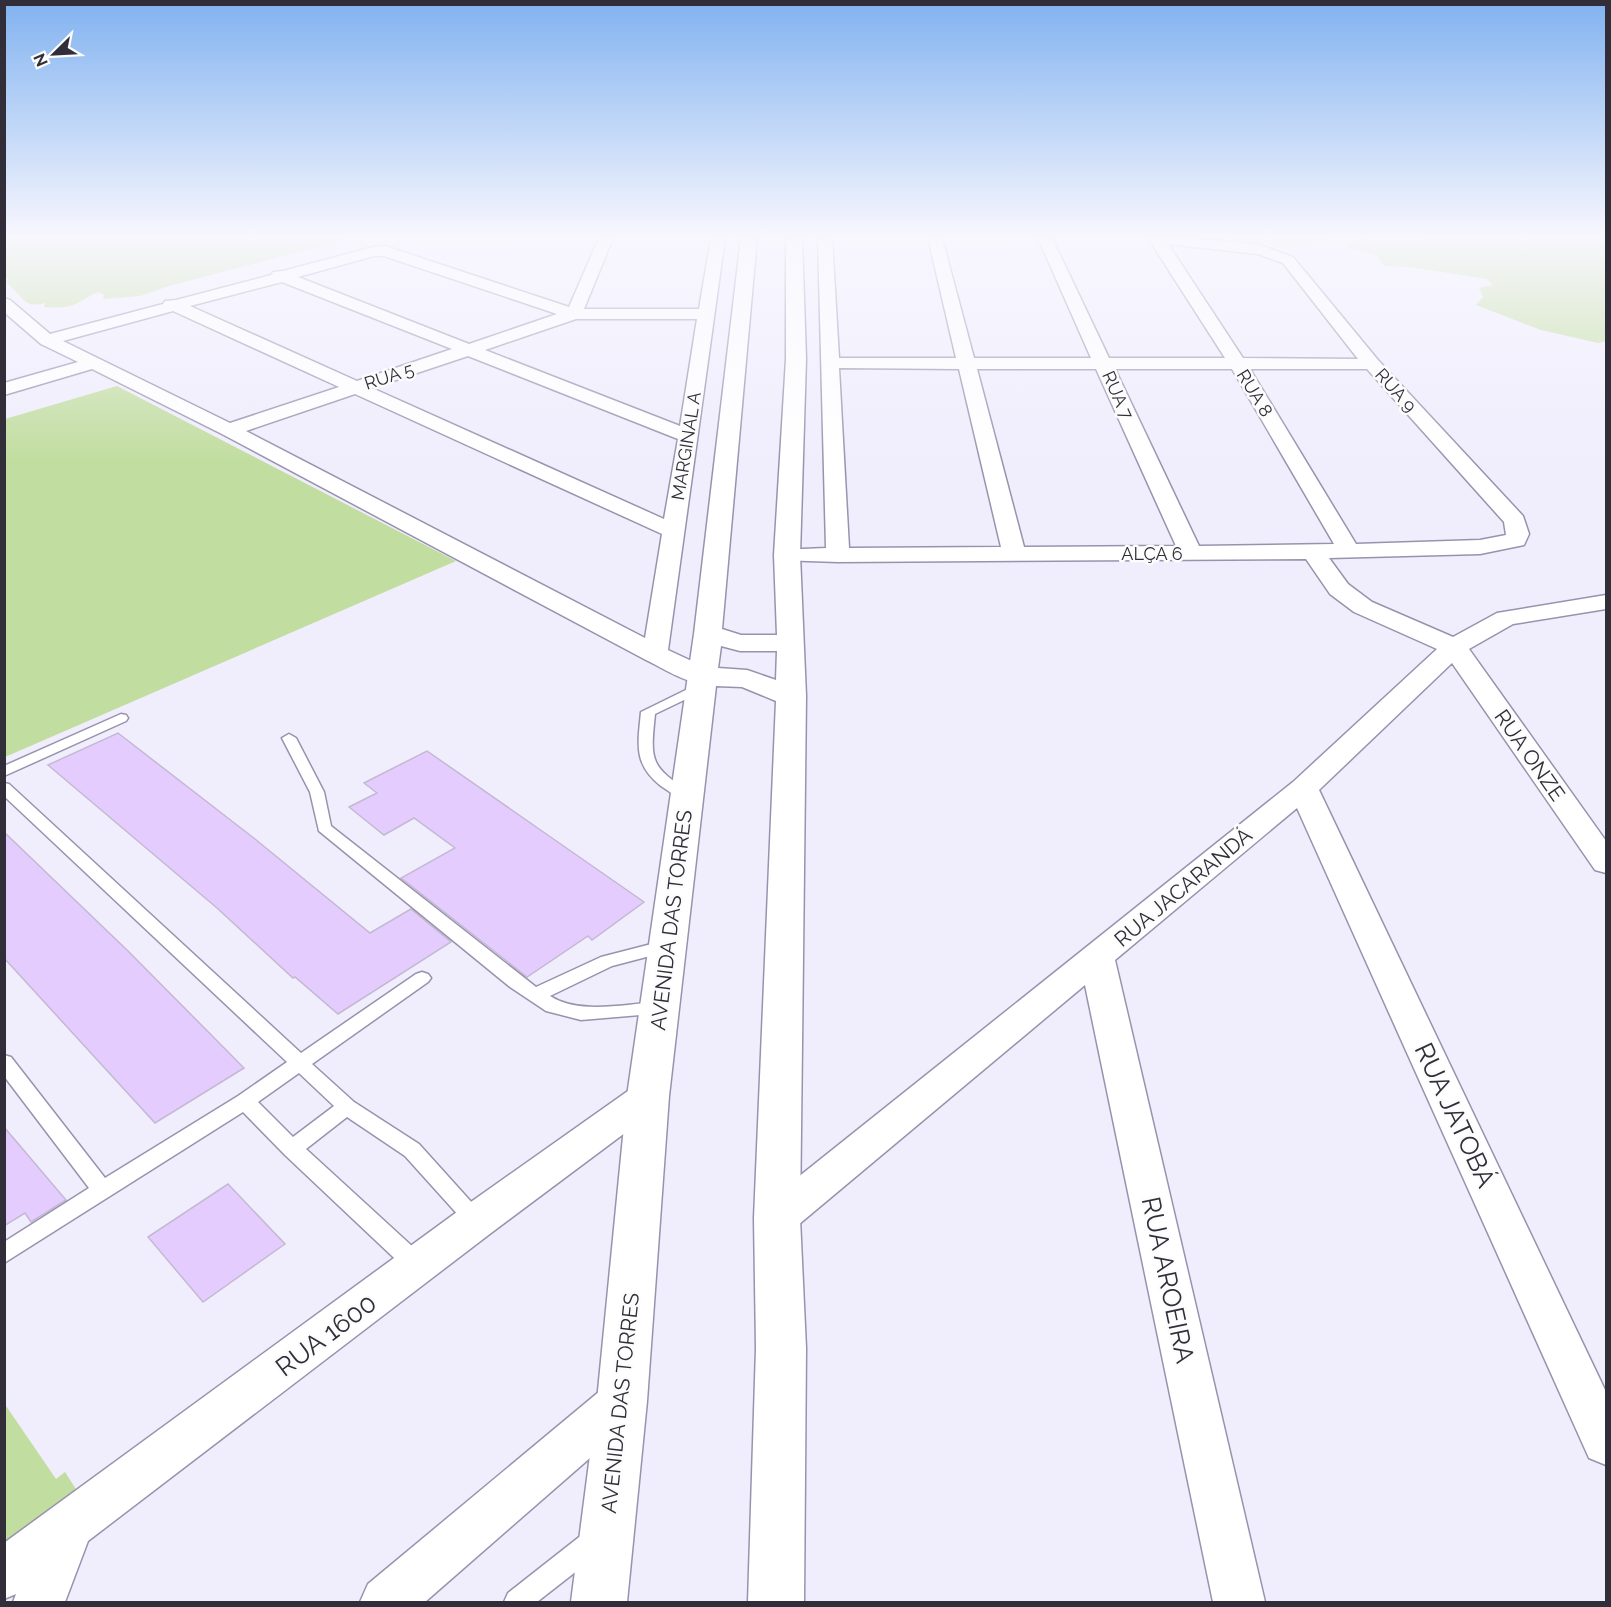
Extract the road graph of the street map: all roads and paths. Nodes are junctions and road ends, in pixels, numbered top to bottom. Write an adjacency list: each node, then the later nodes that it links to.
1 (16, 313): 15 (street)
2 (139, 313): 15 (street)
3 (190, 313): 23 (street)
4 (376, 313): 16 (street)
5 (571, 313): 13 (street)
6 (741, 313): 36 (main road, AVENIDA DAS TORRES)
7 (795, 313): 33 (main road)
8 (828, 313): 18 (street)
9 (952, 313): 19 (street)
10 (1080, 313): 20 (street, RUA 7)
11 (1205, 313): 21 (street, RUA 8)
12 (1331, 313): 22 (street, RUA 9)
13 (574, 314): 14 (street); 16 (street, RUA 5)
14 (708, 314): 26 (street, MARGINAL A)
15 (47, 339): 17 (street)
16 (470, 350): 23 (street, RUA 5); 26 (street)
17 (94, 363): 24 (street); 25 (street)
18 (830, 363): 19 (street); 34 (street)
19 (964, 363): 20 (street); 32 (street)
20 (1104, 363): 21 (street); 30 (street, RUA 7)
21 (1238, 364): 22 (street); 29 (street, RUA 8)
22 (1372, 364): 28 (street, RUA 9)
23 (351, 388): 25 (street, RUA 5); 27 (street)
24 (4, 389)
25 (229, 430): 39 (street)
26 (688, 436): 27 (street, MARGINAL A)
27 (673, 531): 39 (street, MARGINAL A)
28 (1516, 540): 29 (street, ALÇA 6)
29 (1349, 551): 31 (street, ALÇA 6)
30 (1190, 552): 31 (street, ALÇA 6); 32 (street, ALÇA 6)
31 (1313, 552): 38 (street)
32 (1014, 554): 34 (street, ALÇA 6)
33 (787, 555): 34 (street, ALÇA 6); 37 (main road)
34 (838, 555)
35 (1606, 602): 38 (street, RUA JACARANDÁ)
36 (708, 634): 37 (main road); 40 (main road, AVENIDA DAS TORRES)
37 (791, 643): 41 (main road)
38 (1454, 647): 46 (street, RUA JACARANDÁ); 48 (street, RUA ONZE)
39 (655, 654): 40 (street)
40 (701, 682): 41 (main road); 47 (main road, AVENIDA DAS TORRES); 47 (lane)
41 (791, 696): 61 (main road)
42 (121, 718): 44 (lane)
43 (289, 738): 52 (lane)
44 (4, 772)
45 (4, 787): 55 (lane)
46 (1303, 788): 50 (street, RUA JACARANDÁ); 66 (street, RUA JATOBÁ)
47 (686, 796): 49 (main road, AVENIDA DAS TORRES)
48 (1606, 863)
49 (667, 946): 52 (lane); 53 (main road, AVENIDA DAS TORRES)
50 (1097, 958): 61 (street, RUA JACARANDÁ); 75 (street, RUA AROEIRA)
51 (422, 978): 55 (lane)
52 (536, 995): 53 (lane)
53 (659, 1008): 56 (main road, AVENIDA DAS TORRES)
54 (4, 1062): 60 (lane)
55 (298, 1063): 57 (lane); 58 (lane)
56 (648, 1096): 62 (street, RUA 1600); 65 (main road, AVENIDA DAS TORRES)
57 (245, 1101): 59 (lane); 60 (lane)
58 (347, 1107): 59 (lane); 62 (lane)
59 (292, 1149): 64 (lane)
60 (102, 1190): 63 (lane)
61 (777, 1218): 74 (main road)
62 (476, 1221): 64 (street, RUA 1600)
63 (4, 1254)
64 (418, 1266): 67 (street, RUA 1600)
65 (622, 1401): 68 (main road, AVENIDA DAS TORRES); 71 (street)
66 (1606, 1442)
67 (69, 1527): 69 (street, RUA 1600); 70 (street)
68 (608, 1530): 72 (lane); 73 (main road, AVENIDA DAS TORRES)
69 (4, 1574)
70 (39, 1602)
71 (386, 1602)
72 (517, 1602)
73 (599, 1602)
74 (776, 1602)
75 (1239, 1602)

